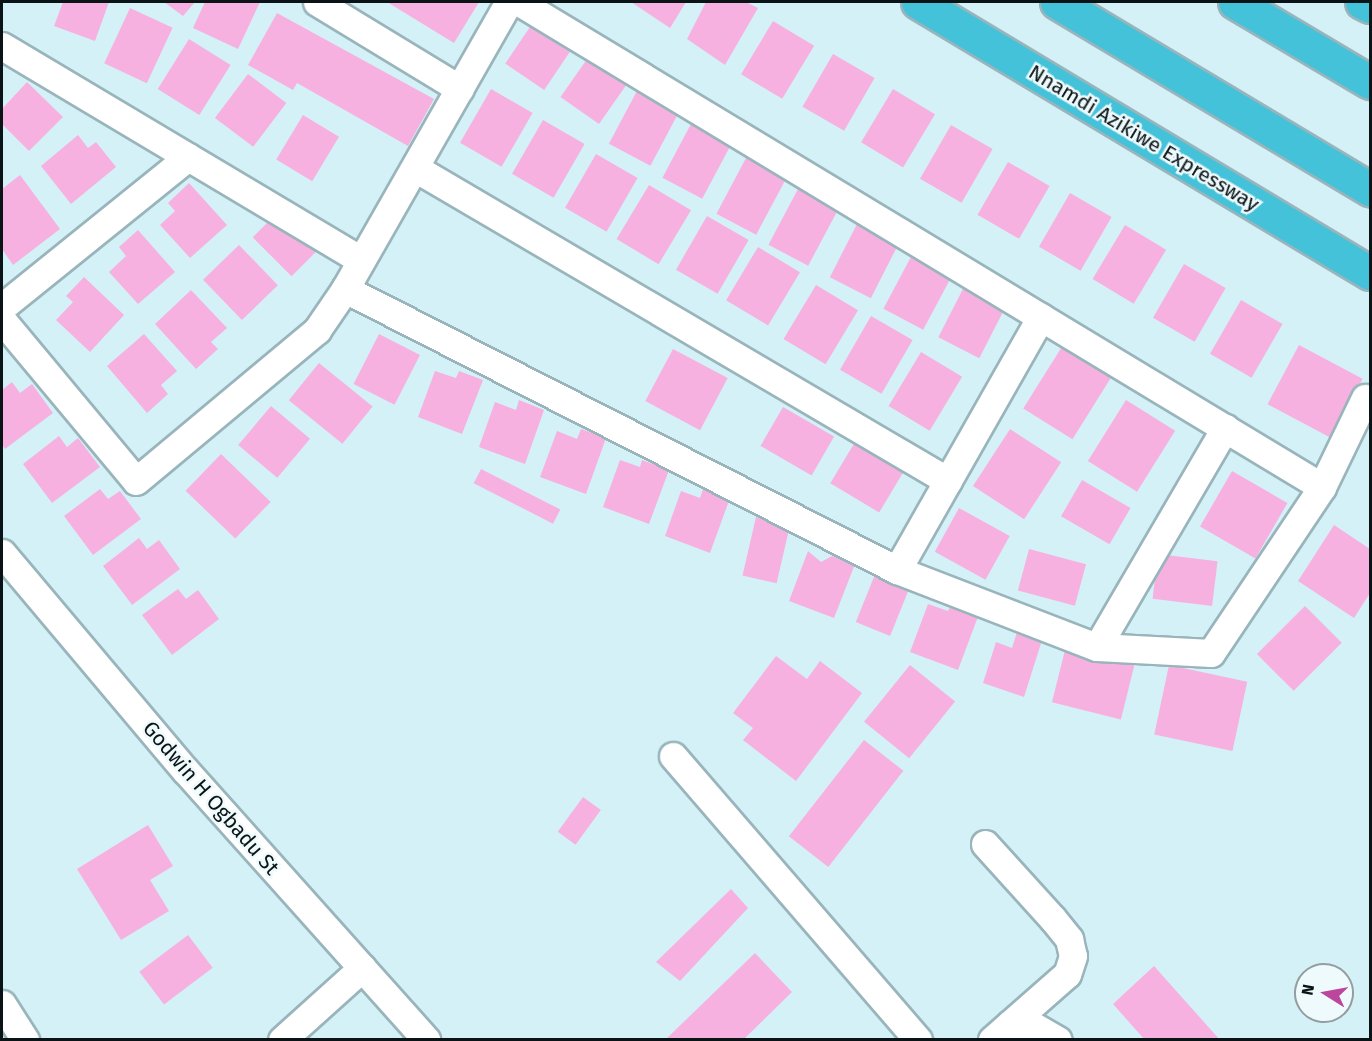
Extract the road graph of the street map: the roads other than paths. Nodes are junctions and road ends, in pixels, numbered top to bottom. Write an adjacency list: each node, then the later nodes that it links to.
1 (317, 2): 11 (street)
2 (509, 2): 11 (street)
3 (519, 2): 19 (street)
4 (918, 2): 16 (highway, Nnamdi Azikiwe Expressway)
5 (1057, 2): 14 (highway)
6 (1235, 2): 10 (highway)
7 (1362, 2): 8 (highway)
8 (1371, 6)
9 (2, 46): 12 (street)
10 (1371, 82)
11 (460, 90): 13 (street)
12 (188, 157): 15 (street); 18 (street)
13 (415, 168): 15 (street); 23 (street)
14 (1371, 189)
15 (362, 260): 17 (street)
16 (1371, 273)
17 (345, 289): 20 (street); 26 (street)
18 (2, 307)
19 (1041, 317): 22 (street); 23 (street)
20 (2, 320)
21 (1365, 398): 24 (street)
22 (1225, 428): 24 (street); 27 (street)
23 (948, 482): 26 (street)
24 (1322, 487): 27 (street)
25 (2, 553): 30 (street, Godwin H Ogbadu St)
26 (897, 570): 27 (street)
27 (1097, 647)
28 (673, 756): 36 (street)
29 (985, 844): 32 (street)
30 (362, 968): 34 (street); 35 (street, Godwin H Ogbadu St)
31 (2, 1004): 33 (street)
32 (1001, 1032): 37 (street)
33 (25, 1040)
34 (282, 1040)
35 (426, 1040)
36 (918, 1040)
37 (1058, 1040)

